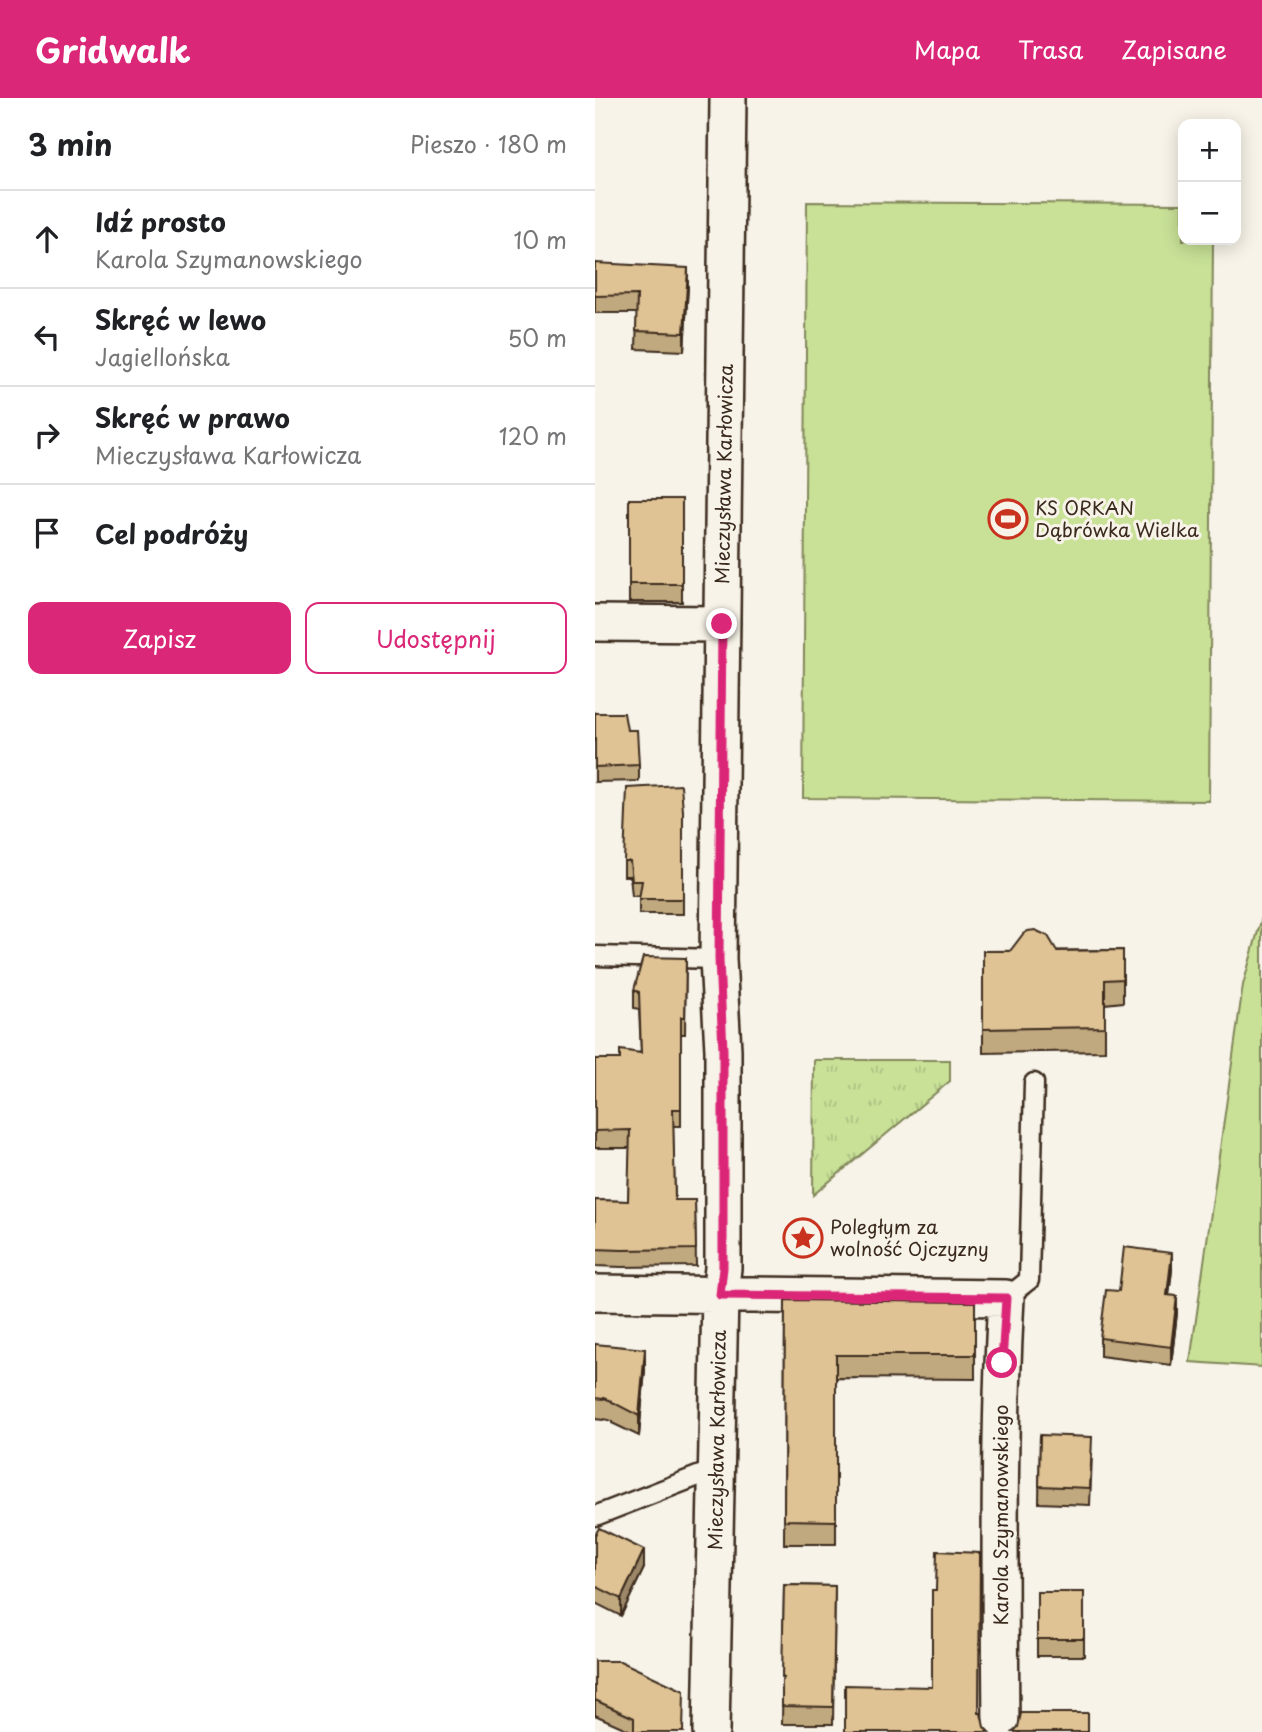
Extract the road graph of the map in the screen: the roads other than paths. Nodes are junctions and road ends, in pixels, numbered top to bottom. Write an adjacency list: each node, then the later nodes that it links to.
1 (728, 98): 3 (street, Mieczysława Karłowicza)
2 (595, 623): 3 (street)
3 (722, 624): 5 (street, Mieczysława Karłowicza)
4 (595, 956): 5 (lane)
5 (719, 959): 8 (street, Mieczysława Karłowicza)
6 (1034, 1083): 9 (lane)
7 (595, 1293): 8 (street)
8 (720, 1295): 9 (street); 10 (street, Mieczysława Karłowicza)
9 (1006, 1298): 13 (street, Karola Szymanowskiego)
10 (716, 1469): 11 (lane); 12 (street, Mieczysława Karłowicza)
11 (595, 1516)
12 (711, 1732)
13 (1001, 1732)

